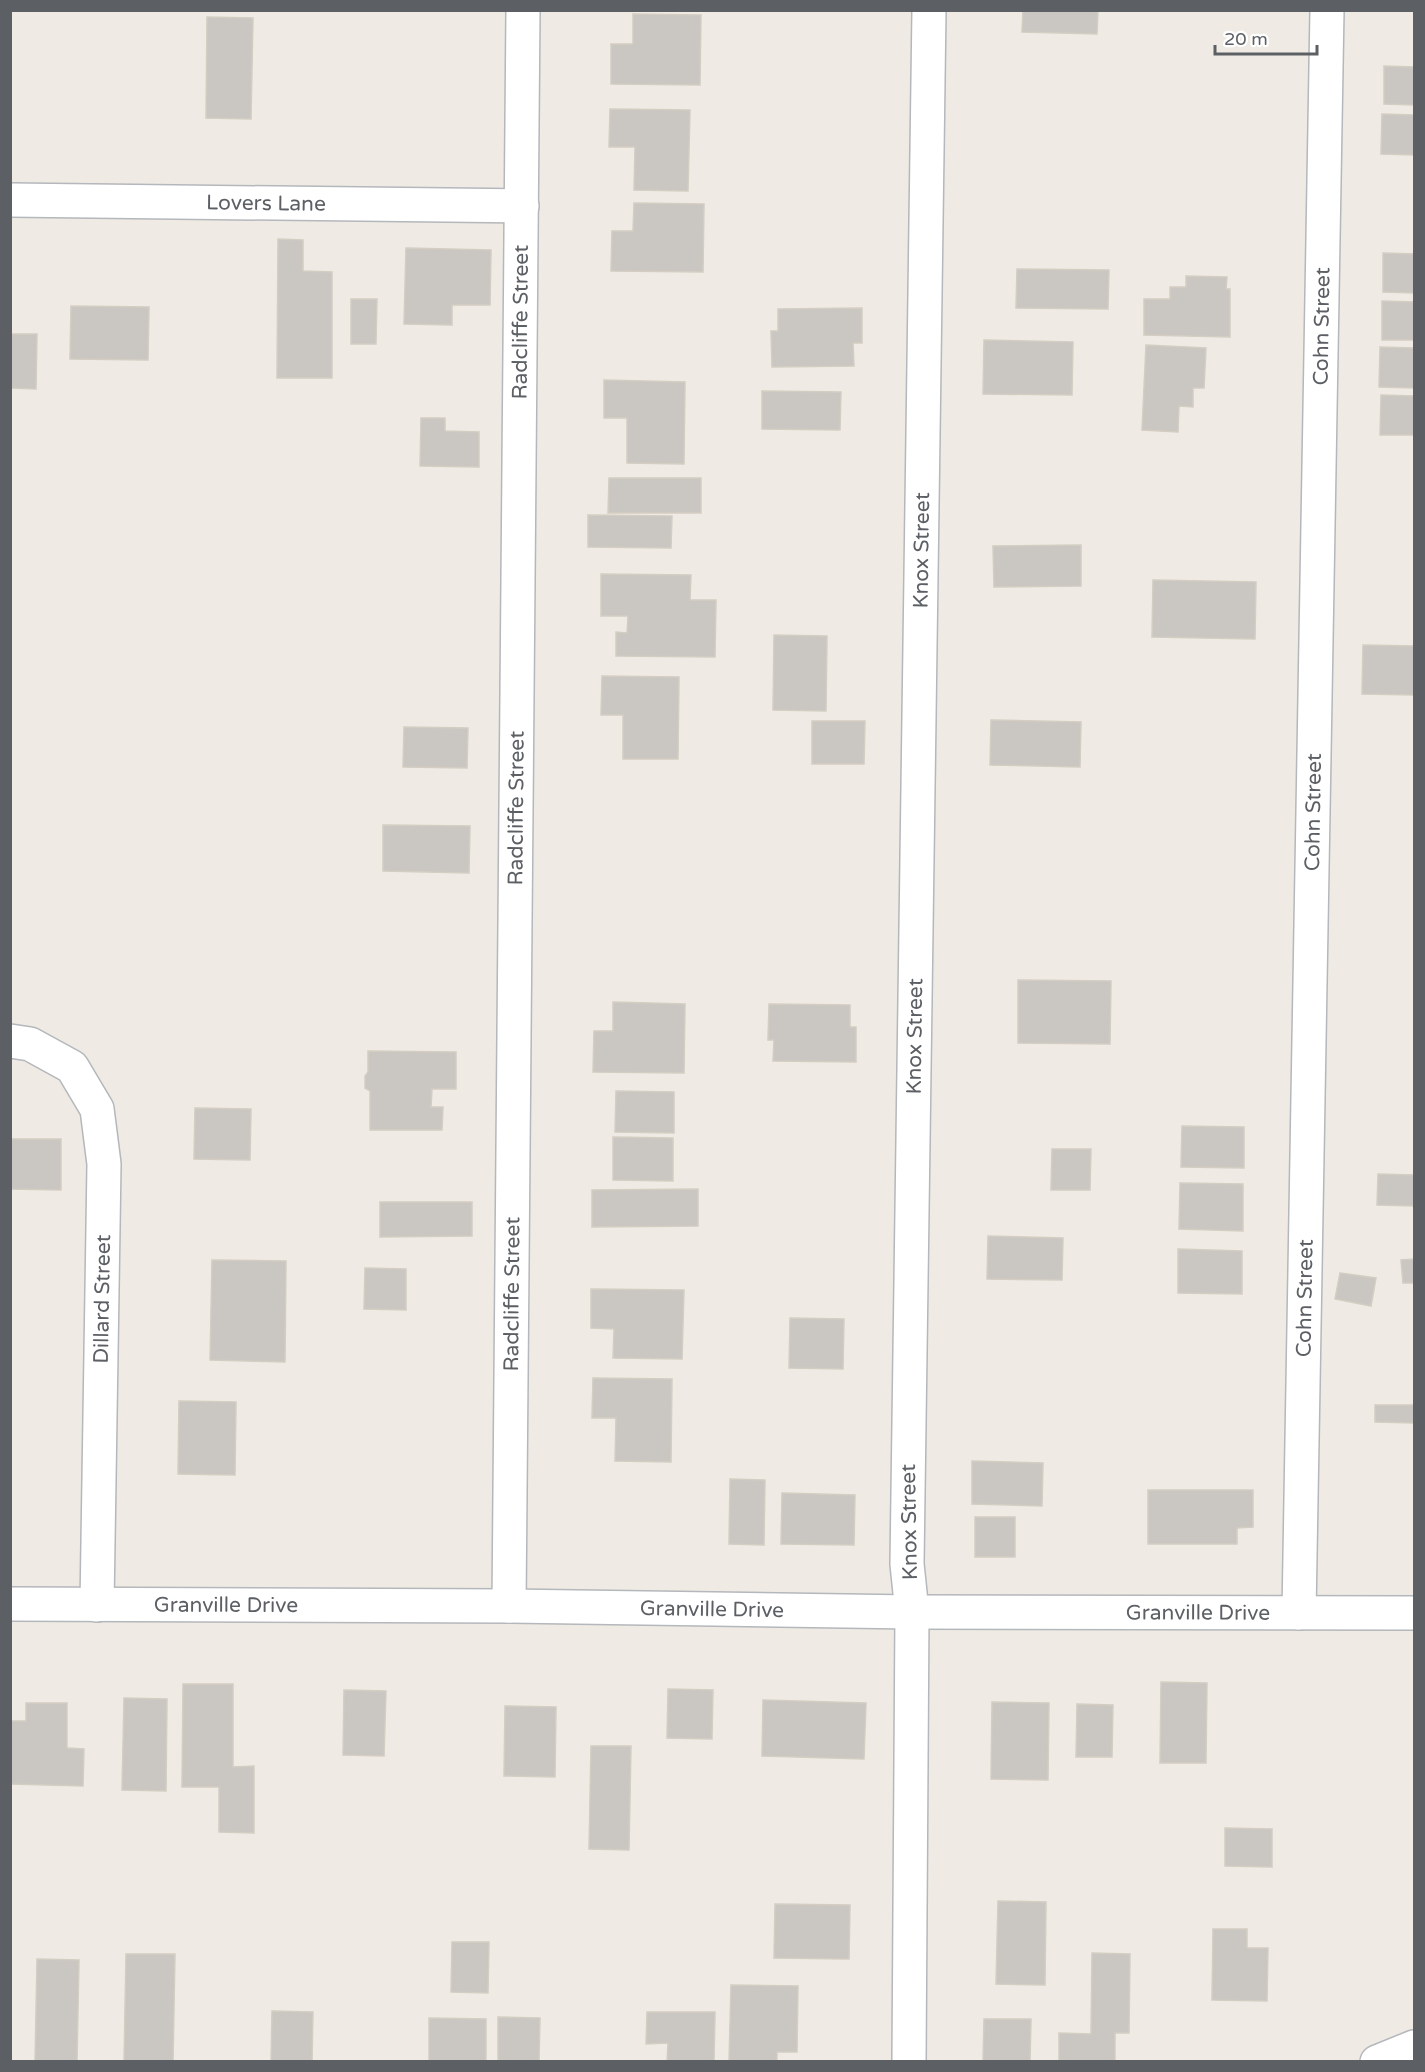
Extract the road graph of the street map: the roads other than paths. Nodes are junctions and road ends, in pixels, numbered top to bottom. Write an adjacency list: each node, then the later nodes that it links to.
1 (523, 10): 5 (street, Radcliffe Street)
2 (929, 10): 10 (street, Knox Street)
3 (1328, 10): 11 (street, Cohn Street)
4 (10, 200): 5 (street, Lovers Lane)
5 (522, 206): 9 (street, Radcliffe Street)
6 (10, 1041): 8 (street, Dillard Street)
7 (10, 1604): 8 (street, Granville Drive)
8 (98, 1605): 9 (street, Granville Drive)
9 (508, 1606): 10 (street, Granville Drive)
10 (912, 1612): 11 (street, Granville Drive); 14 (street, Knox Street)
11 (1299, 1613): 12 (street, Granville Drive)
12 (1414, 1614)
13 (1414, 2047): 15 (street)
14 (909, 2061)
15 (1377, 2061)

